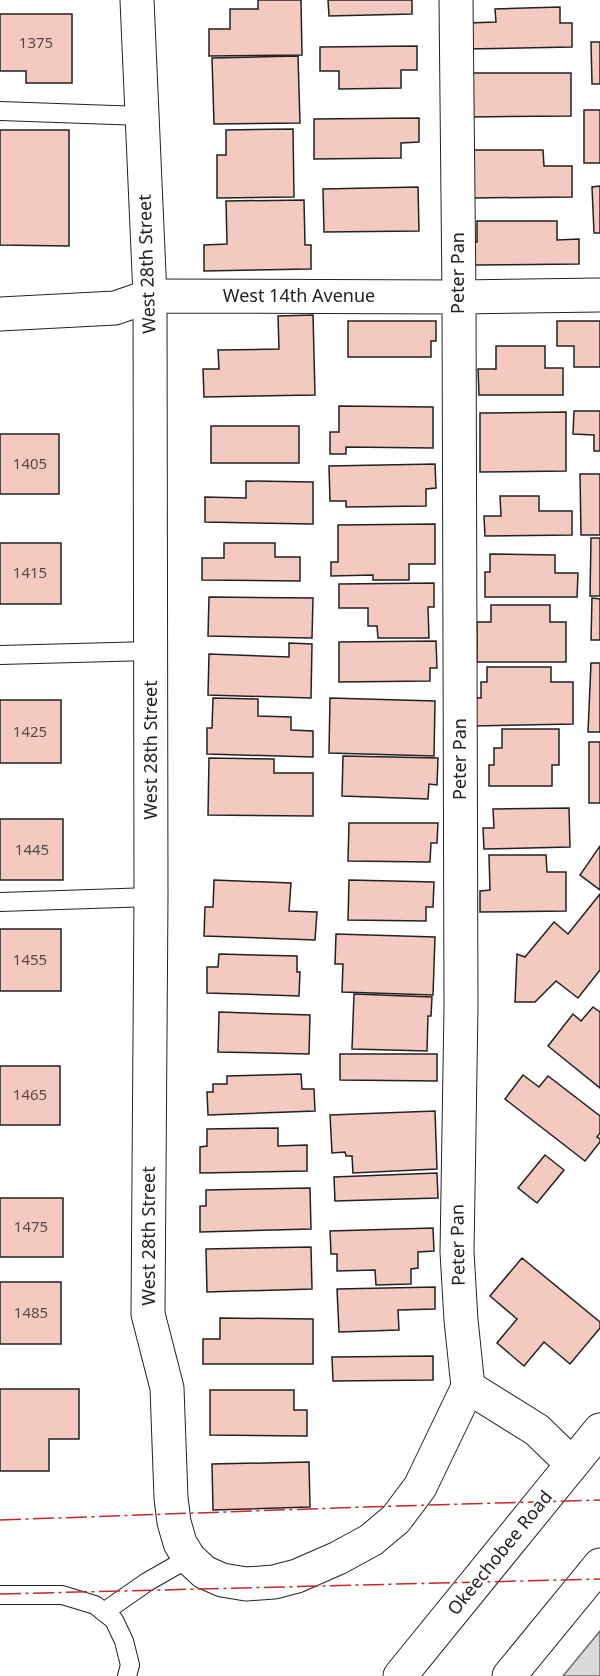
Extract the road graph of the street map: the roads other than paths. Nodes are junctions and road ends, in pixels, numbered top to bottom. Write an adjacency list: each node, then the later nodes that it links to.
1 (137, 0): 4 (main road, West 28th Street)
2 (456, 0): 7 (main road, Peter Pan)
3 (0, 111): 4 (lane)
4 (142, 116): 6 (main road, West 28th Street)
5 (600, 295): 7 (main road, West 14th Avenue)
6 (150, 296): 7 (main road, West 14th Avenue); 8 (main road, West 14th Avenue); 9 (main road, West 28th Street)
7 (459, 297): 13 (main road, Peter Pan)
8 (0, 314)
9 (150, 651): 10 (lane); 11 (main road, West 28th Street)
10 (0, 655)
11 (151, 897): 12 (lane); 16 (main road, West 28th Street)
12 (0, 902)
13 (468, 1387): 15 (main road); 16 (main road)
14 (600, 1430): 15 (main road, Okeechobee Road)
15 (572, 1464): 21 (main road, Okeechobee Road)
16 (189, 1558): 19 (lane)
17 (600, 1565): 22 (main road)
18 (0, 1595): 19 (lane)
19 (104, 1612): 20 (lane)
20 (128, 1676)
21 (400, 1676)
22 (509, 1676)

